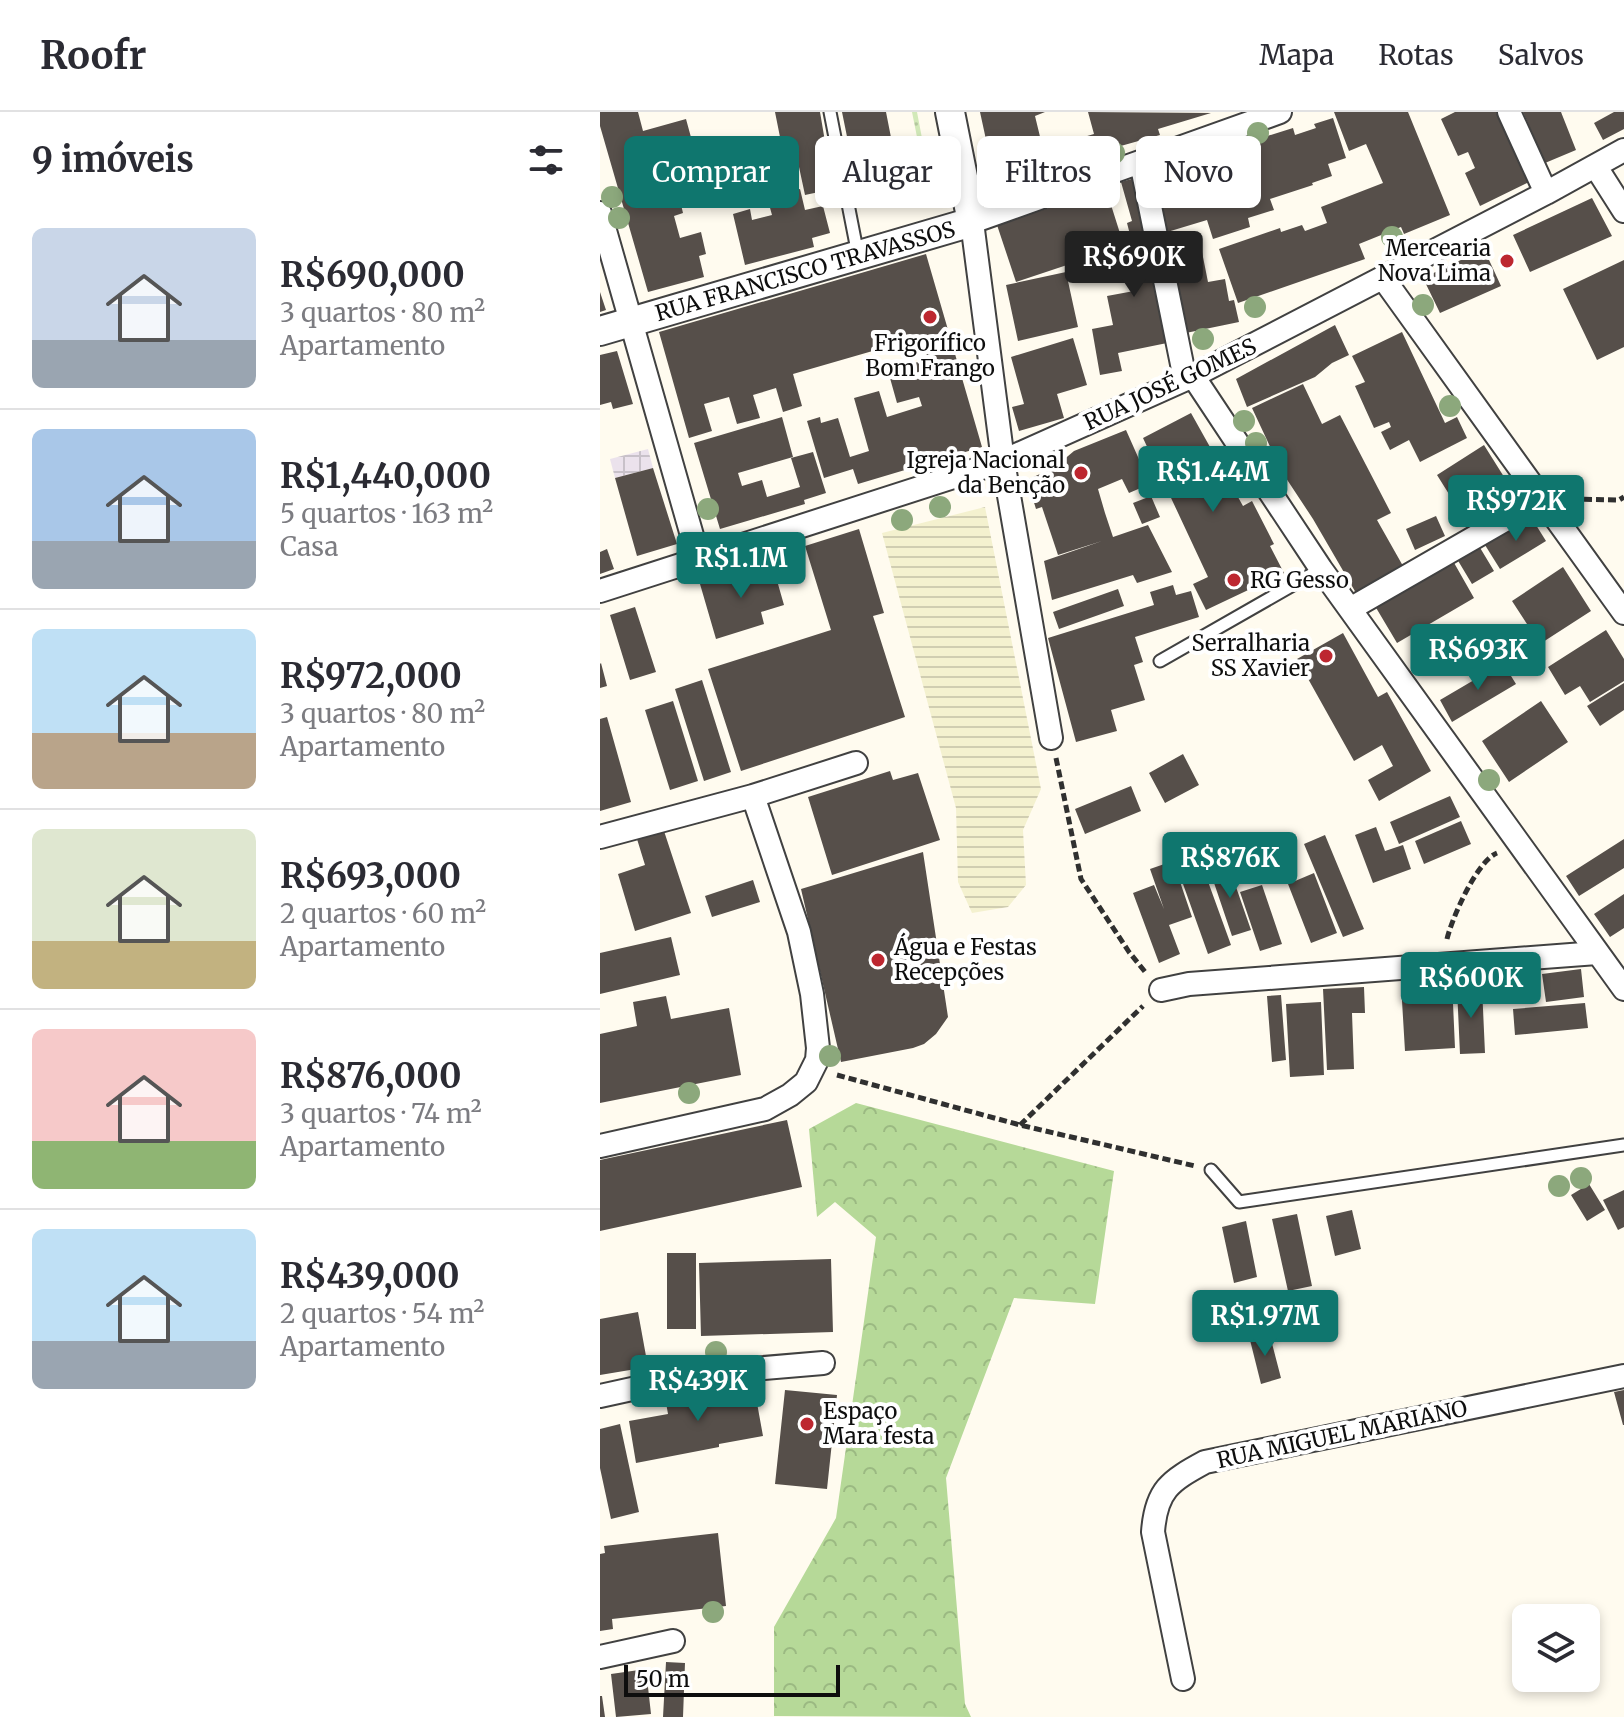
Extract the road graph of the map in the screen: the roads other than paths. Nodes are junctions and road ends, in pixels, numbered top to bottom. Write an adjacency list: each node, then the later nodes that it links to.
1 (830, 112): 14 (lane)
2 (950, 112): 13 (street)
3 (1280, 112): 5 (street, RUA FRANCISCO TRAVASSOS)
4 (1509, 112): 9 (street)
5 (1213, 136)
6 (1624, 150): 8 (street, RUA JOSÉ GOMES)
7 (1136, 164): 13 (street, RUA FRANCISCO TRAVASSOS)
8 (1596, 167): 9 (street, RUA JOSÉ GOMES); 11 (street)
9 (1546, 193): 15 (street, RUA JOSÉ GOMES)
10 (1151, 208): 18 (street)
11 (1624, 211)
12 (600, 213): 16 (street)
13 (972, 222): 14 (street, RUA FRANCISCO TRAVASSOS); 19 (street)
14 (858, 255): 16 (street, RUA FRANCISCO TRAVASSOS)
15 (1383, 278): 18 (street, RUA JOSÉ GOMES); 20 (street)
16 (632, 321): 17 (street, RUA FRANCISCO TRAVASSOS); 21 (street)
17 (600, 331)
18 (1189, 378): 19 (street, RUA JOSÉ GOMES); 22 (street)
19 (1003, 461): 21 (street, RUA JOSÉ GOMES); 27 (street)
20 (1543, 498): 24 (street); 25 (street)
21 (699, 560): 23 (street, RUA JOSÉ GOMES)
22 (1321, 569): 24 (street); 26 (lane)
23 (600, 591)
24 (1350, 609): 31 (street)
25 (1624, 613)
26 (1160, 661)
27 (1051, 738)
28 (856, 763): 29 (street)
29 (753, 796): 30 (street); 35 (street)
30 (600, 837)
31 (1597, 953): 32 (street); 33 (street)
32 (1624, 989)
33 (1161, 990)
34 (1624, 1145): 36 (lane)
35 (600, 1146)
36 (1211, 1170)
37 (823, 1363): 39 (street)
38 (1624, 1376): 42 (street, RUA MIGUEL MARIANO)
39 (600, 1396)
40 (673, 1641): 41 (street)
41 (600, 1657)
42 (1183, 1679)

